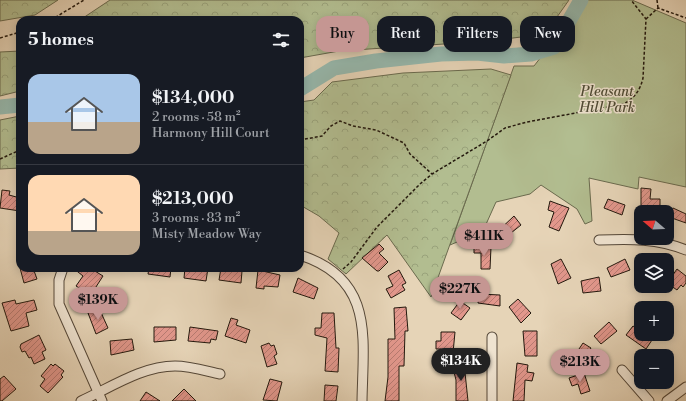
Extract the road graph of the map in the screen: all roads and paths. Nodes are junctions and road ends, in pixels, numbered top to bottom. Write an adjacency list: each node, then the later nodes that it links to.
1 (84, 0): 5 (path)
2 (631, 0): 7 (path)
3 (657, 0): 4 (path)
4 (658, 8): 6 (path); 7 (path)
5 (57, 16)
6 (686, 18)
7 (646, 20): 13 (path)
8 (16, 33): 9 (path)
9 (0, 38)
10 (304, 139): 13 (path)
11 (16, 152): 12 (path)
12 (0, 159)
13 (432, 174): 18 (path)
14 (598, 240): 15 (street)
15 (686, 250)
16 (304, 258): 18 (street)
17 (62, 272): 23 (street)
18 (337, 276): 25 (street)
19 (492, 337): 26 (street)
20 (622, 370): 27 (street)
21 (220, 374): 23 (street)
22 (686, 387): 28 (street)
23 (100, 397): 24 (street)
24 (81, 401)
25 (362, 401)
26 (492, 401)
27 (649, 401)
28 (667, 401)

